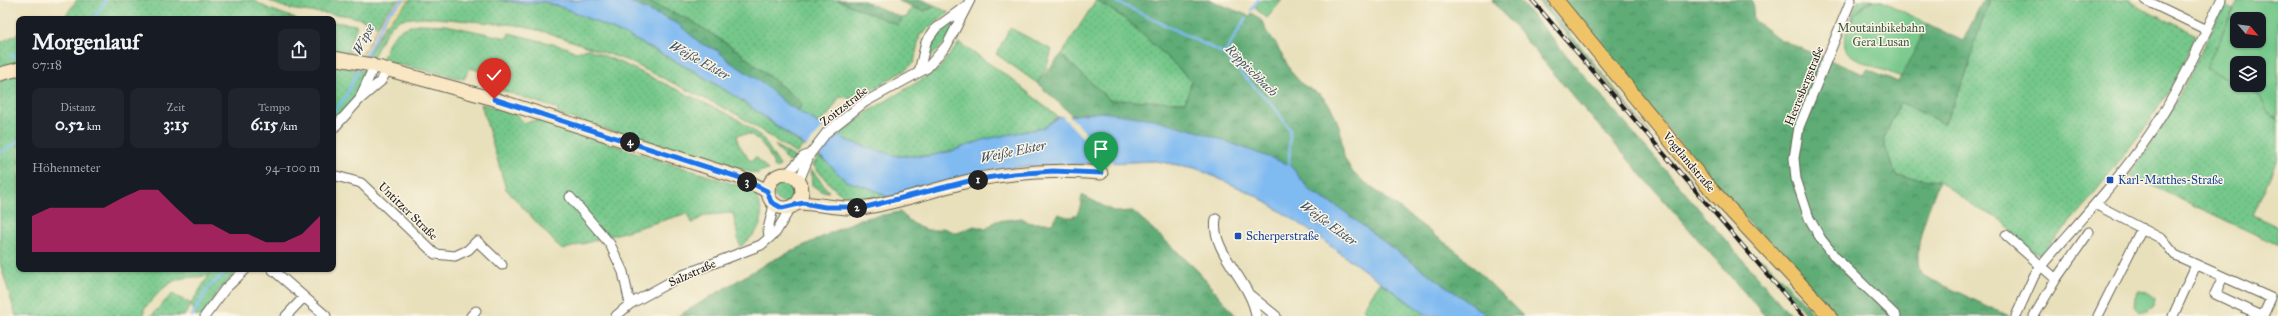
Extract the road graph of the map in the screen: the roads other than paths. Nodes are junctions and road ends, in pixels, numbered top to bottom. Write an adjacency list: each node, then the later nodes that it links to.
1 (1556, 0): 44 (main road, Vogtlandstraße)
2 (1851, 0): 45 (street, Heeresbergstraße)
3 (2144, 0): 6 (street)
4 (2221, 0): 6 (street)
5 (968, 3): 10 (street, Zoitzstraße); 10 (street, Zoitzstraße)
6 (2207, 30): 21 (street)
7 (336, 58): 8 (main road)
8 (378, 67): 12 (street); 12 (street); 18 (main road)
9 (16, 70): 11 (main road)
10 (918, 72): 14 (street, Zoitzstraße)
11 (0, 74)
12 (360, 99): 13 (street)
13 (336, 126)
14 (802, 165): 16 (street, Zoitzstraße); 19 (street, Zoitzstraße)
15 (1101, 173): 19 (main road)
16 (787, 174): 18 (main road); 19 (main road)
17 (336, 176): 28 (street, Untitzer Straße)
18 (769, 185): 22 (main road)
19 (797, 196): 22 (main road); 27 (street, Salzstraße)
20 (570, 197): 37 (street)
21 (2095, 204): 24 (street); 30 (street)
22 (774, 205): 27 (street)
23 (1216, 219): 35 (street)
24 (2142, 228): 29 (street); 48 (street)
25 (2089, 232): 34 (street)
26 (2006, 235): 30 (street)
27 (769, 236): 37 (street, Salzstraße)
28 (502, 265)
29 (2196, 265): 33 (street); 49 (street)
30 (2042, 266): 34 (street); 46 (street)
31 (243, 272): 38 (street)
32 (275, 272): 36 (street)
33 (2223, 277): 50 (street); 50 (street)
34 (2056, 279): 47 (street)
35 (1249, 294): 42 (street); 43 (street)
36 (304, 297): 39 (street); 40 (street)
37 (630, 304): 41 (street, Salzstraße)
38 (205, 316)
39 (286, 316)
40 (326, 316)
41 (616, 316)
42 (1256, 316)
43 (1276, 316)
44 (1830, 316)
45 (1896, 316)
46 (2016, 316)
47 (2034, 316)
48 (2098, 316)
49 (2172, 316)
50 (2262, 316)

